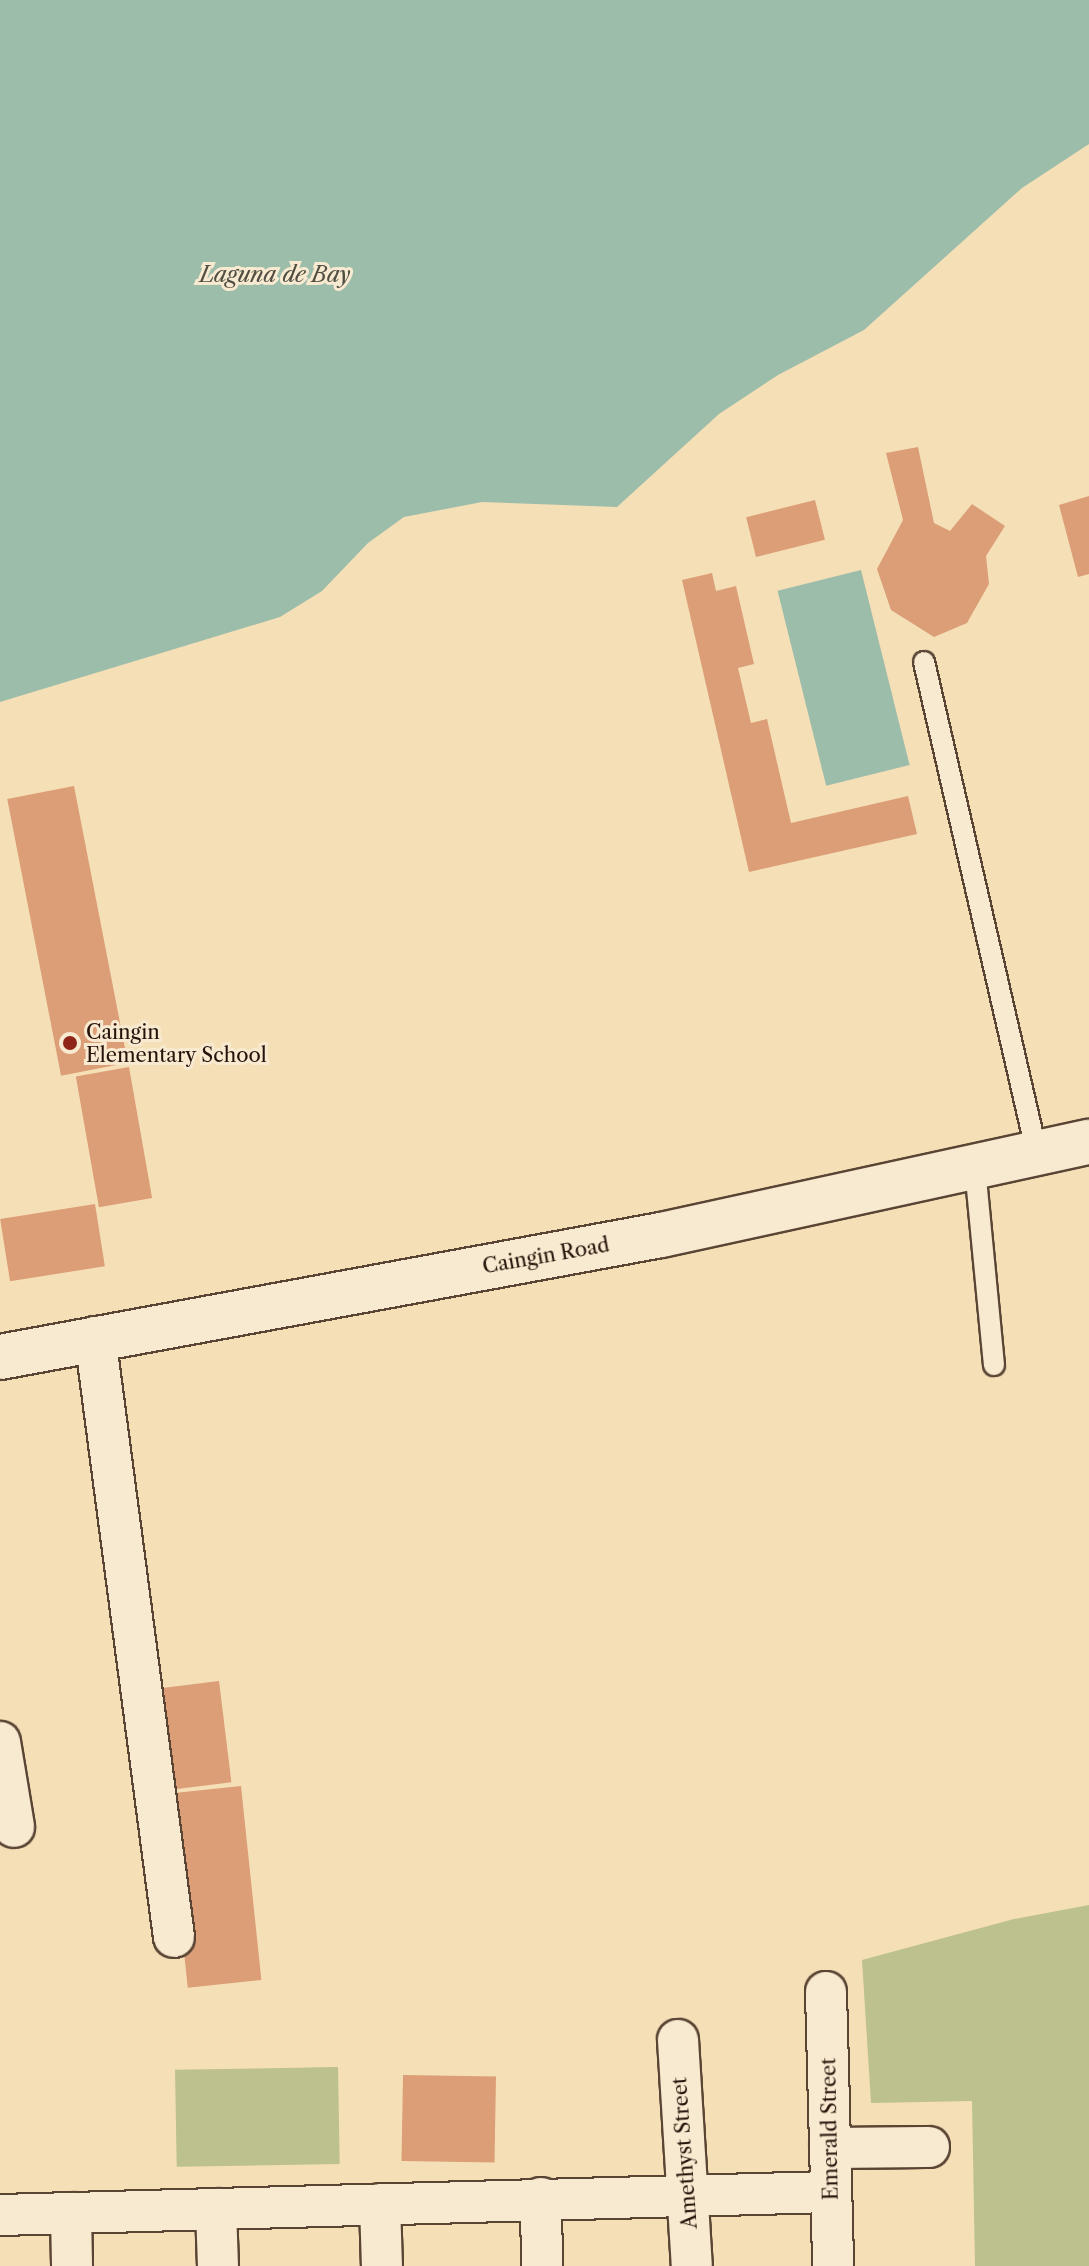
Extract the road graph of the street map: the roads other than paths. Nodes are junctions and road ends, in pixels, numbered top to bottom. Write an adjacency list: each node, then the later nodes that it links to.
1 (924, 662): 3 (lane)
2 (1089, 1142): 3 (street, Caingin Road)
3 (1037, 1154): 4 (street, Caingin Road)
4 (975, 1168): 5 (street, Caingin Road); 7 (lane)
5 (95, 1337): 6 (street, Caingin Road); 10 (street)
6 (0, 1357)
7 (994, 1365)
8 (0, 1742): 9 (street)
9 (14, 1827)
10 (174, 1937)
11 (826, 1992): 14 (street, Emerald Street)
12 (678, 2040): 16 (street, Amethyst Street)
13 (929, 2147): 14 (street)
14 (830, 2148): 15 (street, Emerald Street)
15 (831, 2192): 16 (street); 27 (street, Emerald Street)
16 (690, 2194): 17 (street); 26 (street, Amethyst Street)
17 (541, 2198): 18 (street); 25 (street)
18 (380, 2204): 19 (street); 24 (street)
19 (216, 2209): 20 (street); 23 (street)
20 (71, 2213): 21 (street); 22 (street)
21 (0, 2215)
22 (72, 2266)
23 (218, 2266)
24 (382, 2266)
25 (542, 2266)
26 (692, 2266)
27 (833, 2266)

